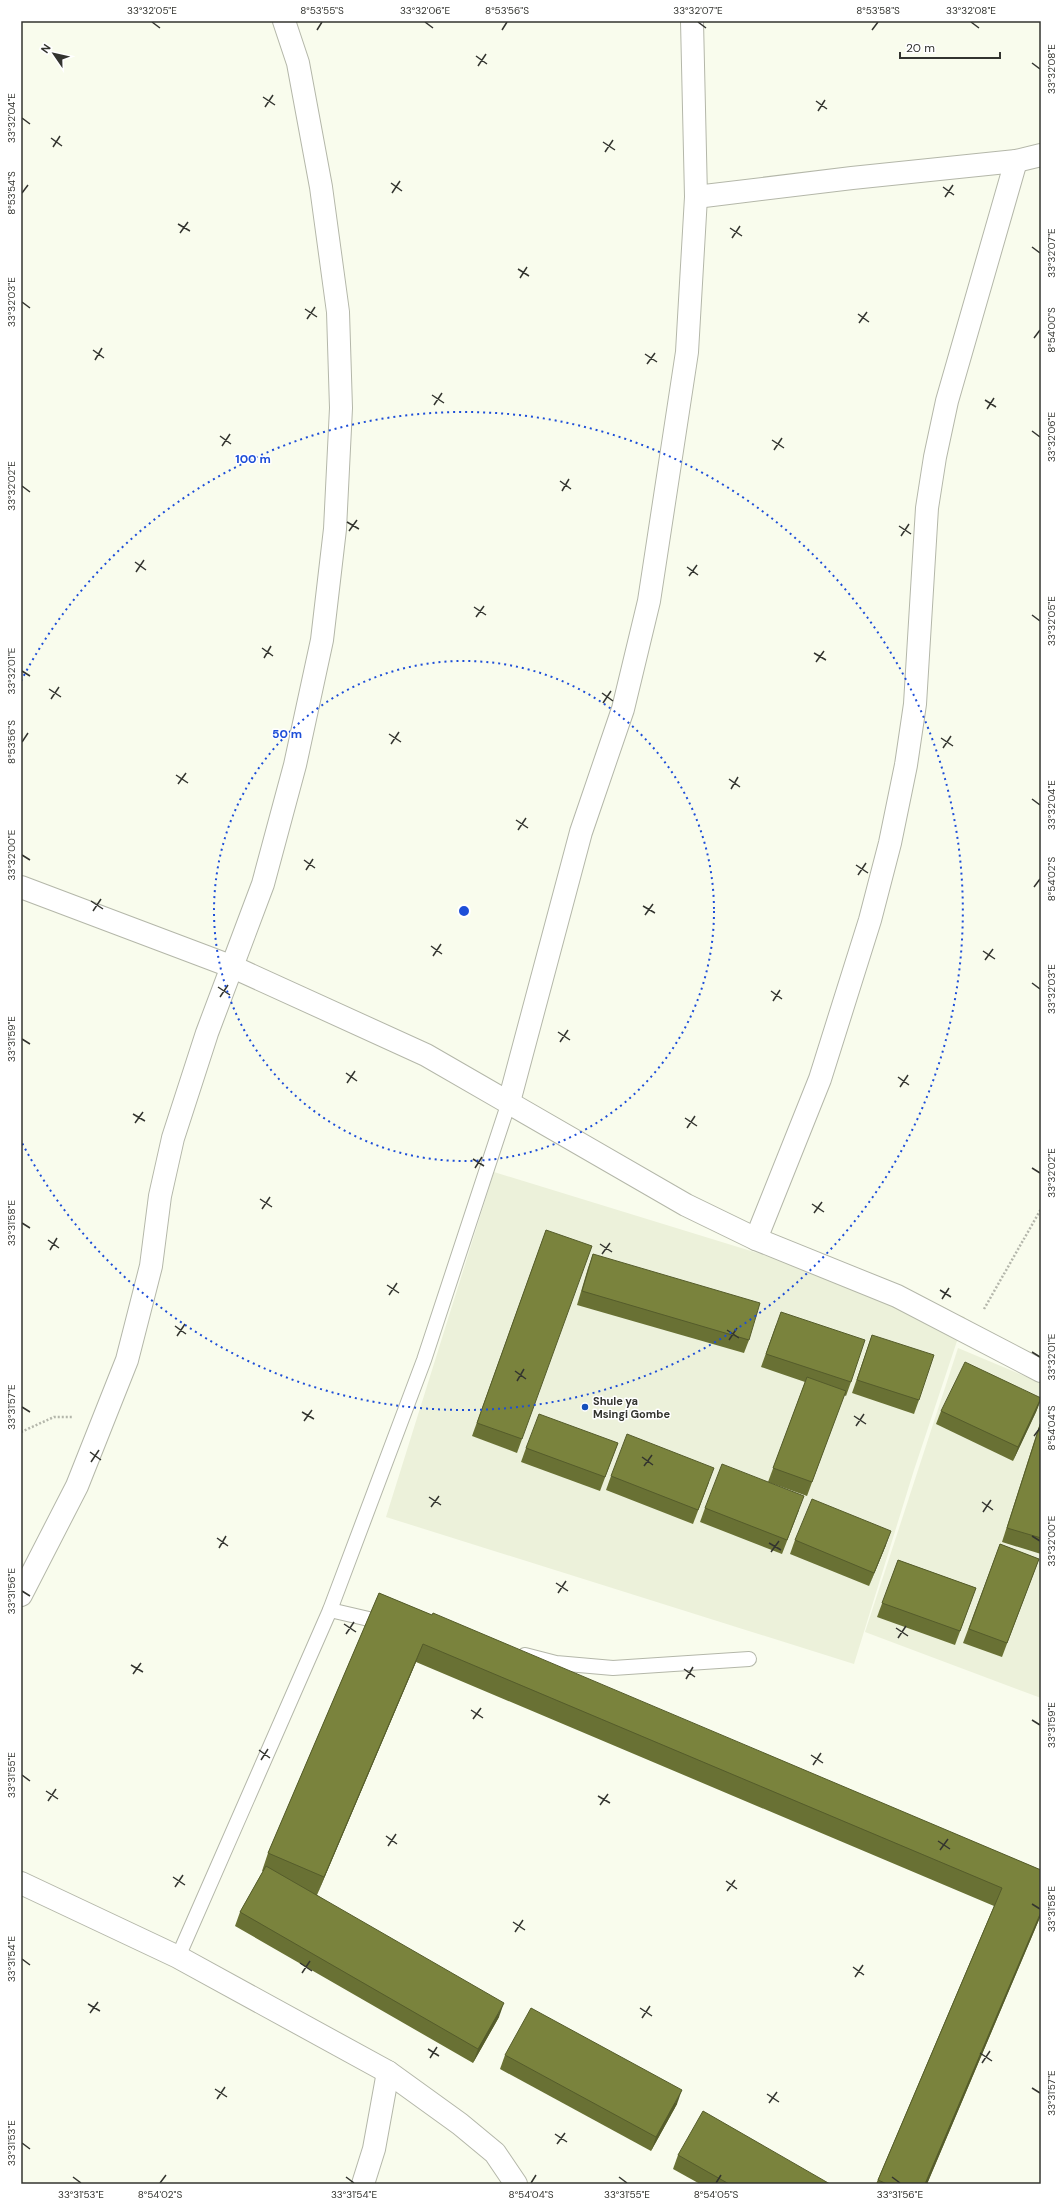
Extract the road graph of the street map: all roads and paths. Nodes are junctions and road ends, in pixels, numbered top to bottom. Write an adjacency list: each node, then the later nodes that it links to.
1 (284, 21): 7 (street)
2 (692, 21): 5 (street)
3 (1041, 154): 4 (street)
4 (1016, 161): 5 (street); 10 (street)
5 (696, 197): 8 (street)
6 (21, 887): 7 (street)
7 (233, 967): 8 (street); 13 (street)
8 (509, 1102): 10 (street); 16 (lane)
9 (1041, 1209): 11 (path)
10 (756, 1239): 11 (street)
11 (969, 1333): 12 (street)
12 (1041, 1371)
13 (104, 1419): 14 (path); 15 (street)
14 (21, 1432)
15 (21, 1595)
16 (330, 1610): 17 (lane); 21 (lane)
17 (399, 1626)
18 (513, 1653): 19 (lane)
19 (749, 1659)
20 (23, 1889): 21 (street)
21 (178, 1957): 22 (street)
22 (388, 2072): 23 (street); 24 (street)
23 (363, 2184)
24 (516, 2184)

